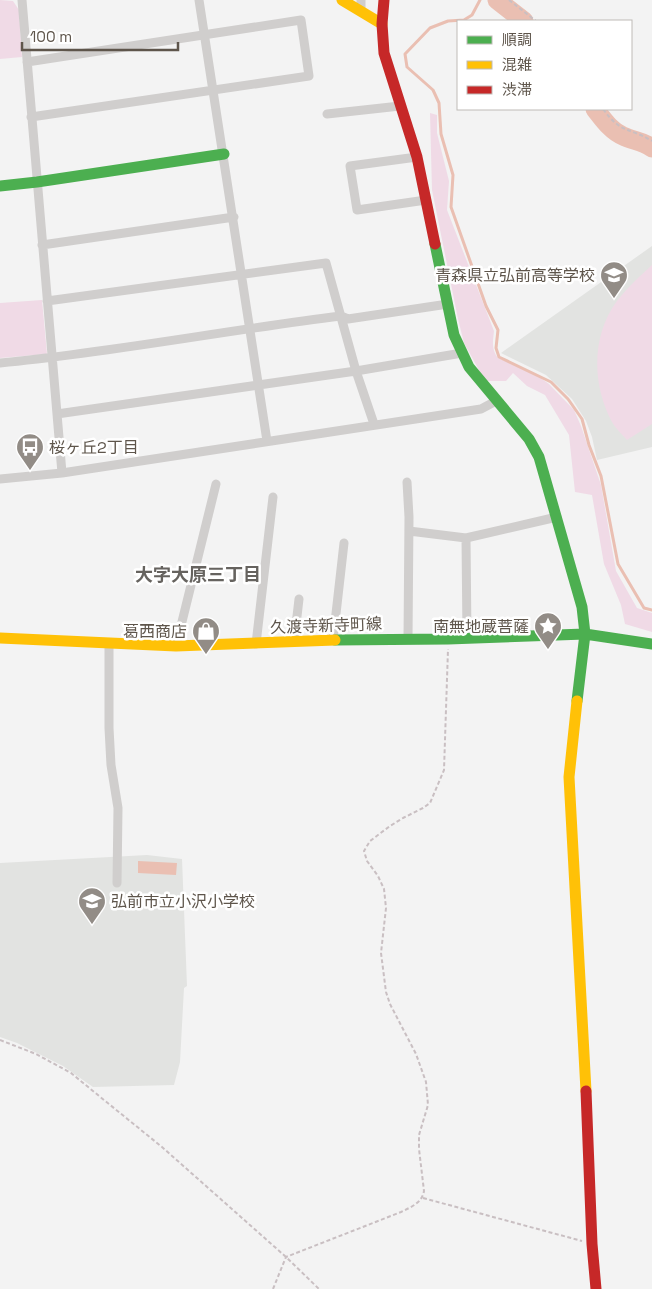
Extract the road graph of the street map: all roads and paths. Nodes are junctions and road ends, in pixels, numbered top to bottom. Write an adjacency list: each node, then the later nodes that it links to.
1 (22, 0): 10 (street)
2 (199, 0): 9 (street)
3 (342, 0): 6 (street)
4 (384, 0): 8 (street)
5 (509, 0): 7 (path)
6 (361, 5): 8 (street)
7 (535, 20)
8 (382, 24): 12 (street)
9 (205, 34): 10 (street); 11 (street); 11 (street)
10 (27, 62): 15 (street)
11 (213, 90): 15 (street); 17 (street)
12 (400, 106): 14 (street); 18 (street)
13 (604, 110): 16 (path)
14 (327, 114)
15 (31, 117): 19 (street)
16 (652, 141)
17 (224, 154): 19 (street); 22 (street)
18 (417, 157): 21 (street); 21 (street)
19 (37, 182): 20 (street); 23 (street)
20 (0, 186)
21 (426, 200): 26 (street)
22 (234, 217): 23 (street); 24 (street)
23 (42, 245): 25 (street)
24 (242, 273): 25 (street); 27 (street); 28 (street)
25 (47, 302): 30 (street)
26 (448, 304): 27 (street); 29 (street)
27 (341, 316): 28 (street); 32 (street)
28 (251, 327): 30 (street); 33 (street)
29 (462, 353): 32 (street); 34 (street)
30 (52, 358): 31 (street); 35 (street)
31 (0, 363)
32 (356, 371): 33 (street); 36 (street)
33 (259, 384): 35 (street); 37 (street)
34 (496, 401): 36 (street); 43 (street)
35 (57, 414): 38 (street)
36 (374, 424): 37 (street)
37 (267, 441): 38 (street)
38 (62, 474): 39 (street)
39 (0, 479)
40 (407, 482): 44 (street)
41 (216, 484): 58 (street)
42 (273, 497): 56 (street)
43 (557, 517): 45 (street); 48 (street)
44 (409, 531): 45 (street); 53 (street)
45 (466, 538): 49 (street)
46 (344, 543): 52 (street)
47 (299, 599): 54 (street)
48 (585, 634): 49 (street, 久渡寺新寺町線); 57 (street, 久渡寺新寺町線); 62 (street)
49 (467, 637): 51 (street, 久渡寺新寺町線)
50 (0, 638): 55 (street, 久渡寺新寺町線)
51 (448, 639): 53 (street, 久渡寺新寺町線); 61 (path)
52 (334, 640): 53 (street, 久渡寺新寺町線); 54 (street, 久渡寺新寺町線)
53 (408, 640)
54 (294, 642): 56 (street, 久渡寺新寺町線)
55 (109, 644): 58 (street, 久渡寺新寺町線); 59 (street)
56 (256, 644): 58 (street, 久渡寺新寺町線)
57 (652, 644)
58 (176, 646)
59 (117, 883)
60 (0, 1040): 63 (path)
61 (423, 1198): 62 (path); 63 (path)
62 (592, 1244): 66 (street)
63 (286, 1257): 64 (path); 65 (path)
64 (273, 1289)
65 (319, 1289)
66 (596, 1289)

